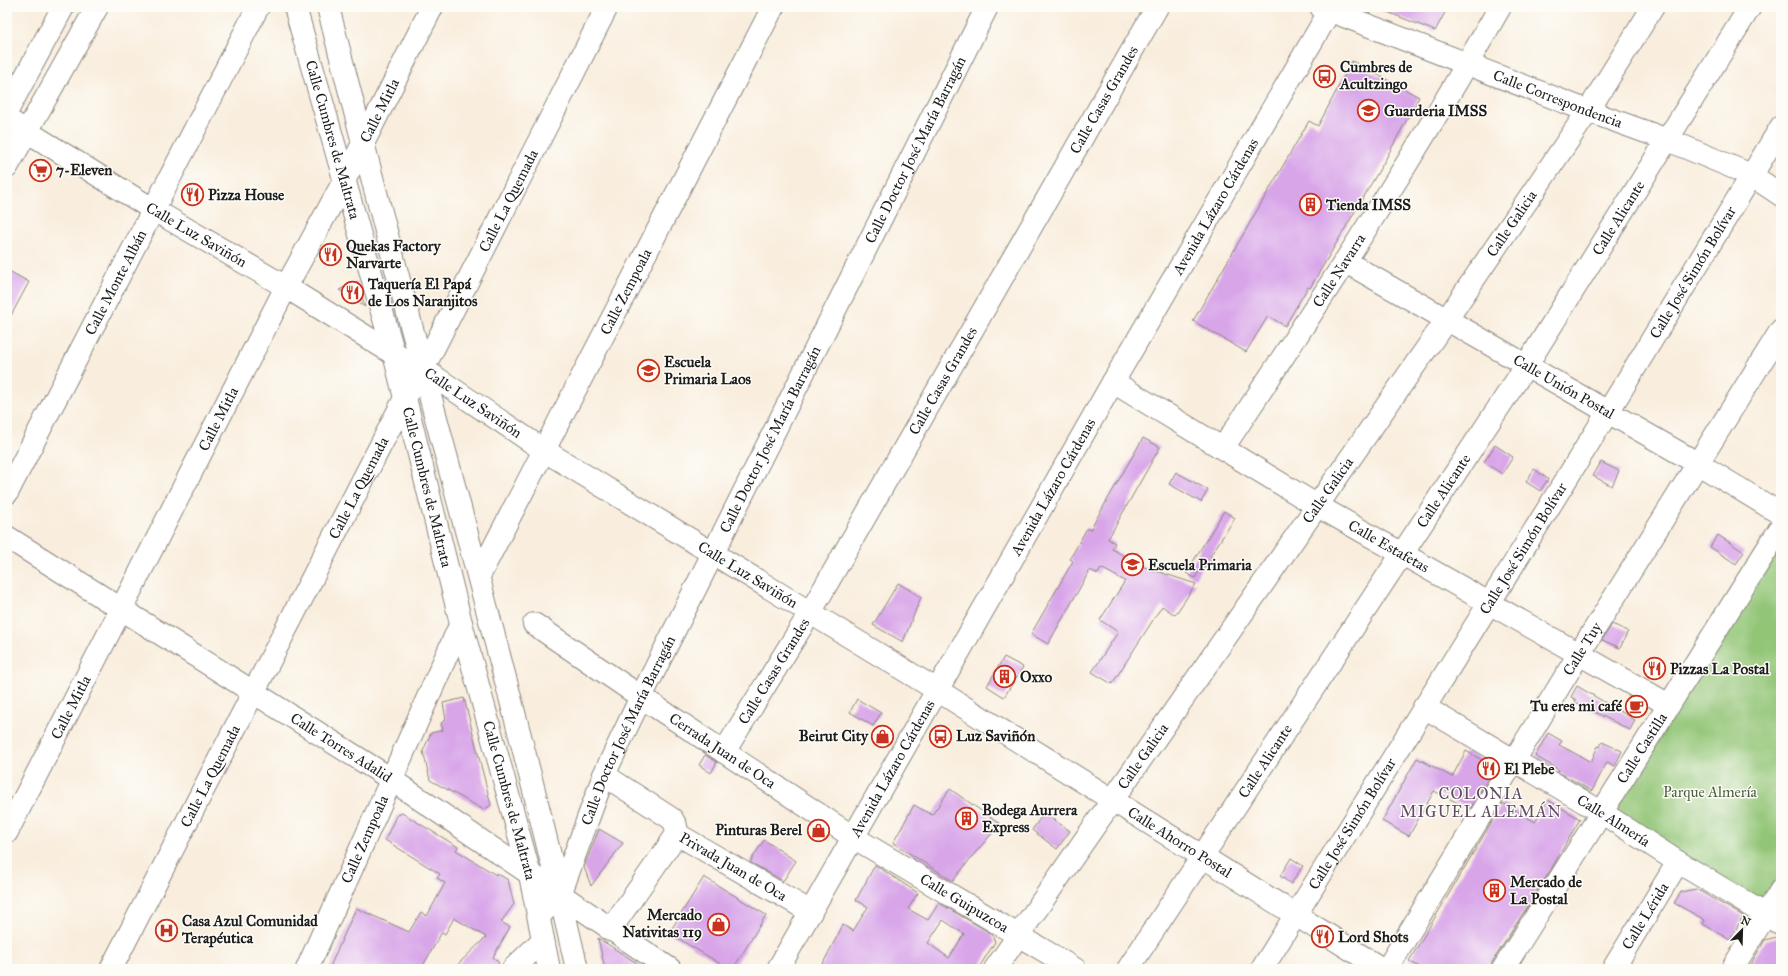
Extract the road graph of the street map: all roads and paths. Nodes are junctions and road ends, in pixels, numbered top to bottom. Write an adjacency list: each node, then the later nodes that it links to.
1 (63, 7): 16 (street)
2 (98, 7): 20 (street)
3 (258, 7): 27 (street, Calle Monte Albán)
4 (295, 7): 25 (street, Calle Cumbres de Maltrata)
5 (328, 7): 22 (street, Calle Cumbres de Maltrata)
6 (432, 7): 22 (street, Calle Mitla)
7 (607, 7): 34 (street, Calle La Quemada)
8 (773, 7): 39 (street, Calle Zempoala)
9 (987, 7): 46 (street, Calle Doctor José María Barragán)
10 (1157, 7): 51 (street, Calle Casas Grandes)
11 (1500, 7): 15 (street, Calle Navarra)
12 (1653, 7): 17 (street, Calle Galicia)
13 (1750, 7): 21 (street, Calle Alicante)
14 (1328, 8): 15 (street, Calle Correspondencia); 35 (street, Avenida Lázaro Cárdenas)
15 (1467, 64): 17 (street, Calle Correspondencia); 28 (street, Calle Navarra)
16 (7, 111)
17 (1588, 111): 21 (street, Calle Correspondencia); 30 (street, Calle Galicia)
18 (7, 118): 20 (street, Calle Luz Saviñón)
19 (1781, 127): 24 (street, Calle José Simón Bolívar)
20 (28, 131): 23 (street); 27 (street, Calle Luz Saviñón)
21 (1668, 140): 24 (street, Calle Correspondencia); 33 (street, Calle Alicante)
22 (363, 142): 25 (street, Calle Mitla); 34 (street, Calle Cumbres de Maltrata)
23 (7, 168)
24 (1751, 175): 26 (street, Calle Correspondencia); 37 (street, Calle José Simón Bolívar)
25 (344, 179): 29 (street, Calle Mitla); 32 (street, Calle Cumbres de Maltrata)
26 (1781, 195)
27 (154, 210): 29 (street, Calle Luz Saviñón); 41 (street, Calle Monte Albán)
28 (1346, 262): 30 (street, Calle Unión Postal); 38 (street, Calle Navarra)
29 (286, 286): 32 (street, Calle Luz Saviñón); 50 (street, Calle Mitla)
30 (1447, 319): 33 (street, Calle Unión Postal); 42 (street, Calle Galicia)
31 (1781, 330): 40 (street, Calle Tuy)
32 (394, 354): 34 (street, Calle Luz Saviñón); 36 (street, Calle Cumbres de Maltrata)
33 (1526, 366): 37 (street, Calle Unión Postal); 47 (street, Calle Alicante)
34 (423, 369): 36 (street, Calle La Quemada); 39 (street, Calle Luz Saviñón); 48 (street, Calle Cumbres de Maltrata)
35 (1113, 382): 38 (street, Calle Estafetas); 55 (street, Avenida Lázaro Cárdenas)
36 (405, 398): 52 (street, Calle Cumbres de Maltrata); 56 (street, Calle La Quemada)
37 (1608, 412): 40 (street, Calle Unión Postal); 49 (street, Calle José Simón Bolívar)
38 (1223, 448): 42 (street, Calle Estafetas)
39 (545, 451): 46 (street, Calle Luz Saviñón); 48 (street, Calle Zempoala)
40 (1697, 463): 43 (street, Calle Unión Postal); 54 (street, Calle Tuy)
41 (7, 493)
42 (1316, 505): 47 (street, Calle Estafetas); 64 (street, Calle Galicia)
43 (1781, 514)
44 (1781, 527): 58 (street, Calle Castilla)
45 (7, 536): 50 (street, Calle Torres Adalid)
46 (713, 554): 51 (street, Calle Luz Saviñón); 57 (street, Calle Doctor José María Barragán)
47 (1402, 554): 49 (street, Calle Estafetas); 69 (street, Calle Alicante)
48 (480, 576): 73 (street, Calle Cumbres de Maltrata)
49 (1488, 603): 54 (street, Calle Estafetas); 59 (street, Calle José Simón Bolívar)
50 (122, 610): 56 (street, Calle Torres Adalid); 66 (street, Calle Mitla)
51 (810, 613): 55 (street, Calle Luz Saviñón); 60 (street, Calle Casas Grandes)
52 (461, 623): 63 (street, Calle Zempoala); 71 (street, Calle Cumbres de Maltrata)
53 (534, 624): 57 (street, Cerrada Juan de Oca)
54 (1579, 654): 58 (street, Calle Estafetas); 61 (street, Calle Tuy)
55 (937, 690): 64 (street, Calle Ahorro Postal); 68 (street, Avenida Lázaro Cárdenas)
56 (255, 692): 63 (street, Calle Torres Adalid); 81 (street, Calle La Quemada)
57 (641, 697): 60 (street, Cerrada Juan de Oca); 62 (street, Calle Doctor José María Barragán)
58 (1669, 705): 65 (street, Calle Castilla)
59 (1424, 707): 61 (street, Calle Almería); 75 (street, Calle José Simón Bolívar)
60 (724, 752): 68 (street, Cerrada Juan de Oca)
61 (1514, 761): 65 (street, Calle Almería); 93 (street, Calle Tuy)
62 (604, 775): 67 (street, Privada Juan de Oca); 73 (street, Calle Doctor José María Barragán)
63 (391, 780): 71 (street, Calle Torres Adalid); 82 (street, Calle Zempoala)
64 (1112, 801): 69 (street, Calle Ahorro Postal); 79 (street, Calle Galicia)
65 (1601, 812): 70 (street, Calle Almería); 94 (street, Calle Castilla)
66 (7, 832)
67 (677, 834): 74 (street, Privada Juan de Oca); 78 (street)
68 (853, 837): 74 (street, Avenida Lázaro Cárdenas); 79 (street, Calle Guipuzcoa)
69 (1202, 856): 75 (street, Calle Ahorro Postal); 90 (street, Calle Alicante)
70 (1678, 862): 77 (street, Calle Almería); 95 (street, Calle Lérida)
71 (530, 875): 73 (street, Calle Torres Adalid); 76 (street, Calle Cumbres de Maltrata)
72 (1781, 890): 77 (street)
73 (560, 895): 76 (street, Calle Doctor José María Barragán); 78 (street, Calle Torres Adalid); 85 (street, Calle Cumbres de Maltrata)
74 (811, 912): 87 (street, Avenida Lázaro Cárdenas)
75 (1296, 914): 91 (street, Calle José Simón Bolívar); 92 (street, Calle Ahorro Postal)
76 (539, 916): 80 (street, Calle Cumbres de Maltrata)
77 (1774, 920): 96 (street)
78 (610, 930): 86 (street, Calle Torres Adalid)
79 (1018, 934): 88 (street, Calle Galicia); 89 (street, Calle Guipuzcoa)
80 (543, 940): 83 (street); 84 (street, Calle Cumbres de Maltrata)
81 (111, 969)
82 (307, 969)
83 (513, 969)
84 (549, 969)
85 (577, 969)
86 (670, 969)
87 (778, 969)
88 (995, 969)
89 (1075, 969)
90 (1128, 969)
91 (1262, 969)
92 (1382, 969)
93 (1387, 969)
94 (1503, 969)
95 (1613, 969)
96 (1732, 969)

